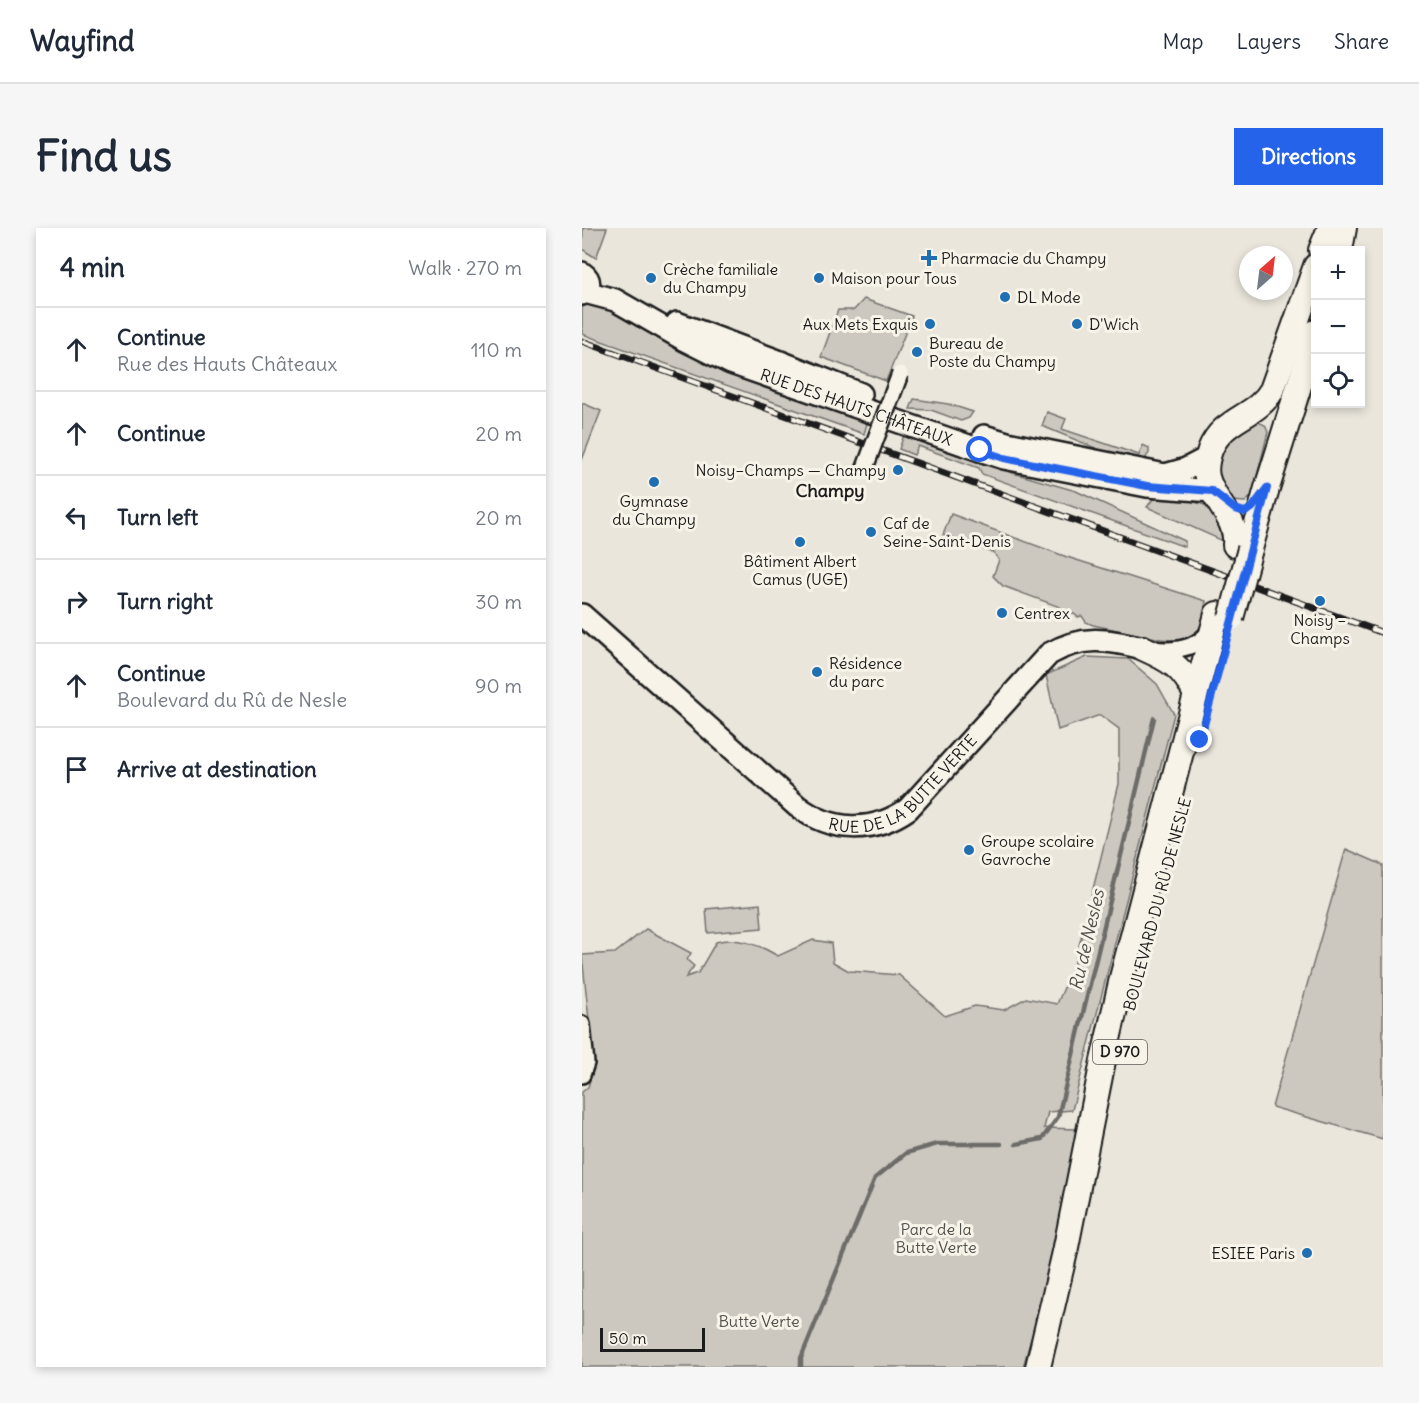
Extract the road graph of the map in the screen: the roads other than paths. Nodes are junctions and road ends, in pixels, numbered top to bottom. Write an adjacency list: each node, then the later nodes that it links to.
1 (1330, 228): 3 (main road)
2 (1344, 228): 4 (main road)
3 (1323, 246)
4 (1341, 246)
5 (1311, 280): 9 (main road)
6 (584, 284): 11 (street, RUE DES HAUTS CHÂTEAUX); 14 (street, RUE DES HAUTS CHÂTEAUX)
7 (1311, 348): 10 (main road)
8 (900, 374): 12 (street, bridge)
9 (1246, 415): 10 (main road); 11 (main road)
10 (1280, 449): 13 (main road)
11 (1207, 458): 14 (main road)
12 (863, 474)
13 (1267, 488): 14 (main road); 15 (main road)
14 (1212, 491): 15 (main road)
15 (1243, 547): 17 (main road, D 970)
16 (582, 615): 18 (street, RUE DE LA BUTTE VERTE)
17 (1221, 620): 18 (street, RUE DE LA BUTTE VERTE); 19 (main road); 23 (main road, BOULEVARD DU RÛ DE NESLE / D 970)
18 (1143, 648): 19 (main road)
19 (1196, 695): 22 (main road)
20 (582, 1024): 21 (street)
21 (582, 1075)
22 (1038, 1367)
23 (1052, 1367)

